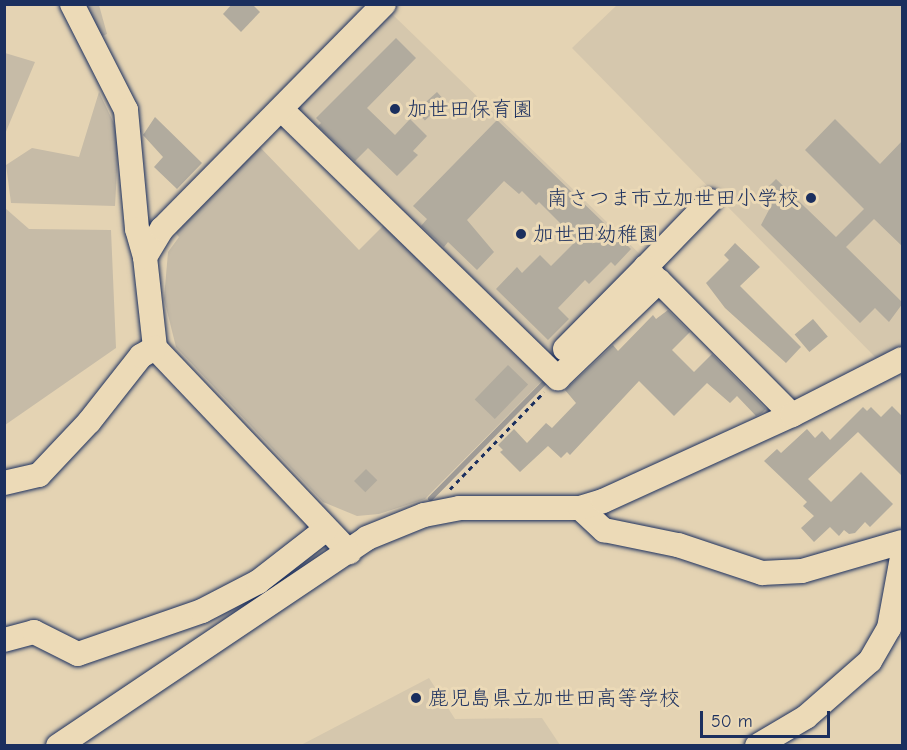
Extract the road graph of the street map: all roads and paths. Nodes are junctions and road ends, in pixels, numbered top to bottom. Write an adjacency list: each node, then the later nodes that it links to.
1 (72, 4): 5 (street)
2 (384, 4): 3 (street)
3 (282, 110): 5 (street); 9 (street)
4 (710, 201): 6 (street)
5 (145, 257): 7 (street)
6 (652, 274): 9 (street); 10 (street)
7 (155, 348): 11 (street); 14 (street)
8 (903, 359): 10 (street)
9 (552, 373): 13 (path)
10 (792, 415): 12 (street)
11 (4, 483)
12 (580, 508): 13 (street); 15 (street)
13 (424, 515): 16 (street)
14 (326, 529): 16 (street); 18 (street)
15 (903, 542)
16 (349, 552): 19 (street)
17 (903, 558): 20 (street)
18 (4, 640)
19 (58, 746)
20 (757, 746)

